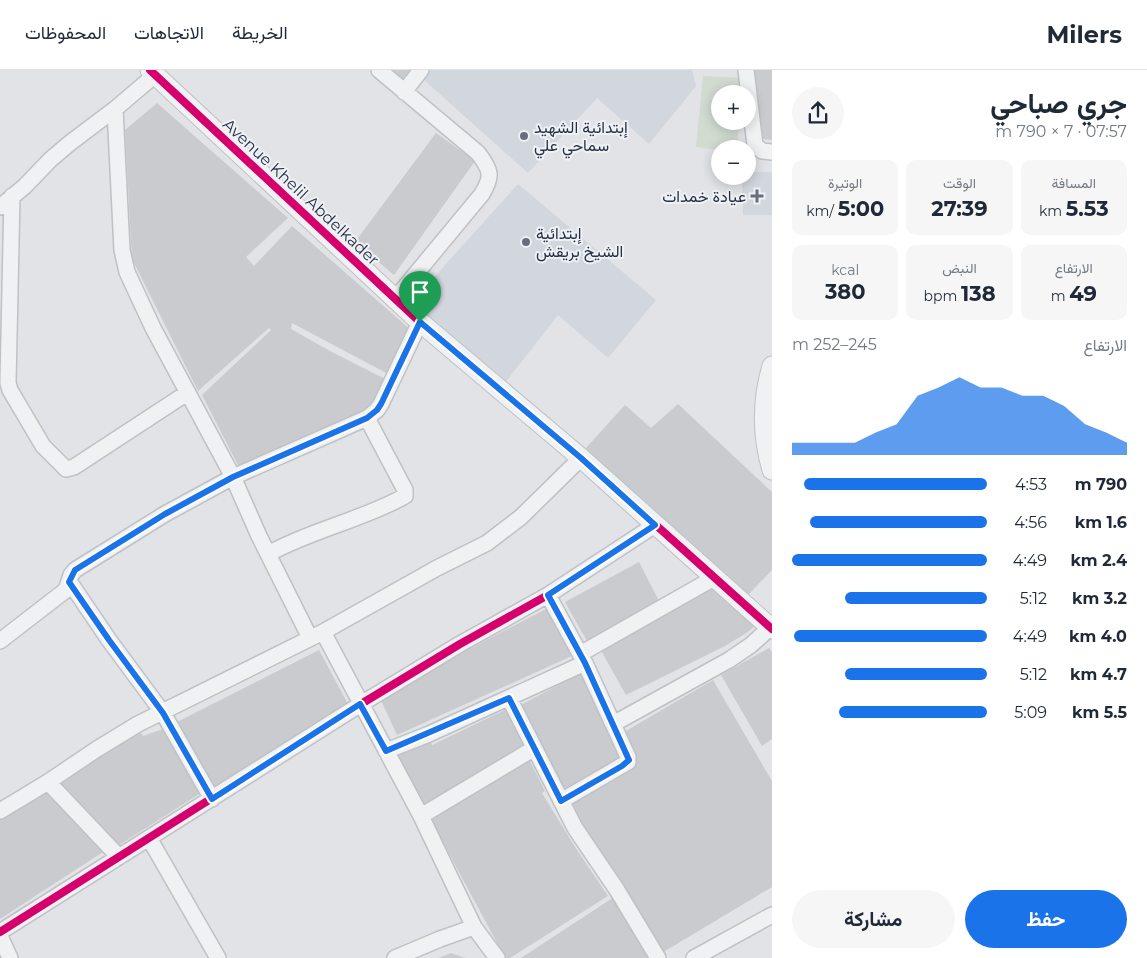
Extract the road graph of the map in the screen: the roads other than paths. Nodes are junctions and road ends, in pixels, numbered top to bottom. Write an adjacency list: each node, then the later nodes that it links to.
1 (379, 70): 5 (street)
2 (421, 70): 5 (street)
3 (746, 70): 7 (street)
4 (152, 73): 6 (street); 9 (street, Avenue Khelil Abdelkader)
5 (404, 92): 9 (street)
6 (115, 109): 8 (street); 12 (street)
7 (772, 152)
8 (5, 199): 12 (street)
9 (395, 299): 10 (street, Avenue Khelil Abdelkader)
10 (420, 322): 13 (street); 14 (street, Avenue Khelil Abdelkader)
11 (772, 366): 15 (street)
12 (187, 393): 16 (street)
13 (367, 418): 16 (street); 18 (street)
14 (581, 458): 17 (street, Avenue Khelil Abdelkader); 23 (street)
15 (772, 470)
16 (233, 477): 18 (street); 20 (street)
17 (655, 525): 19 (street, Avenue Khelil Abdelkader); 21 (street)
18 (268, 554): 23 (street)
19 (714, 578): 22 (street, Avenue Khelil Abdelkader); 25 (street)
20 (69, 582): 24 (street); 28 (street)
21 (548, 595): 25 (street); 27 (street)
22 (771, 628): 29 (street)
23 (317, 635): 27 (street); 28 (street)
24 (0, 641)
25 (583, 658): 26 (street); 29 (street)
26 (509, 698): 30 (street); 31 (street)
27 (360, 704): 31 (street); 33 (street)
28 (163, 713): 32 (street); 33 (street)
29 (613, 724): 34 (street)
30 (533, 749): 34 (street); 36 (street)
31 (386, 751): 36 (street)
32 (48, 782): 35 (street); 38 (street)
33 (212, 799): 37 (street)
34 (561, 801): 46 (street)
35 (0, 811)
36 (421, 816): 40 (street)
37 (149, 838): 38 (street); 43 (street)
38 (119, 857): 41 (street)
39 (772, 915): 47 (street)
40 (474, 927): 44 (street); 45 (street)
41 (0, 934): 42 (street)
42 (10, 958)
43 (218, 958)
44 (394, 958)
45 (498, 958)
46 (658, 958)
47 (694, 958)

